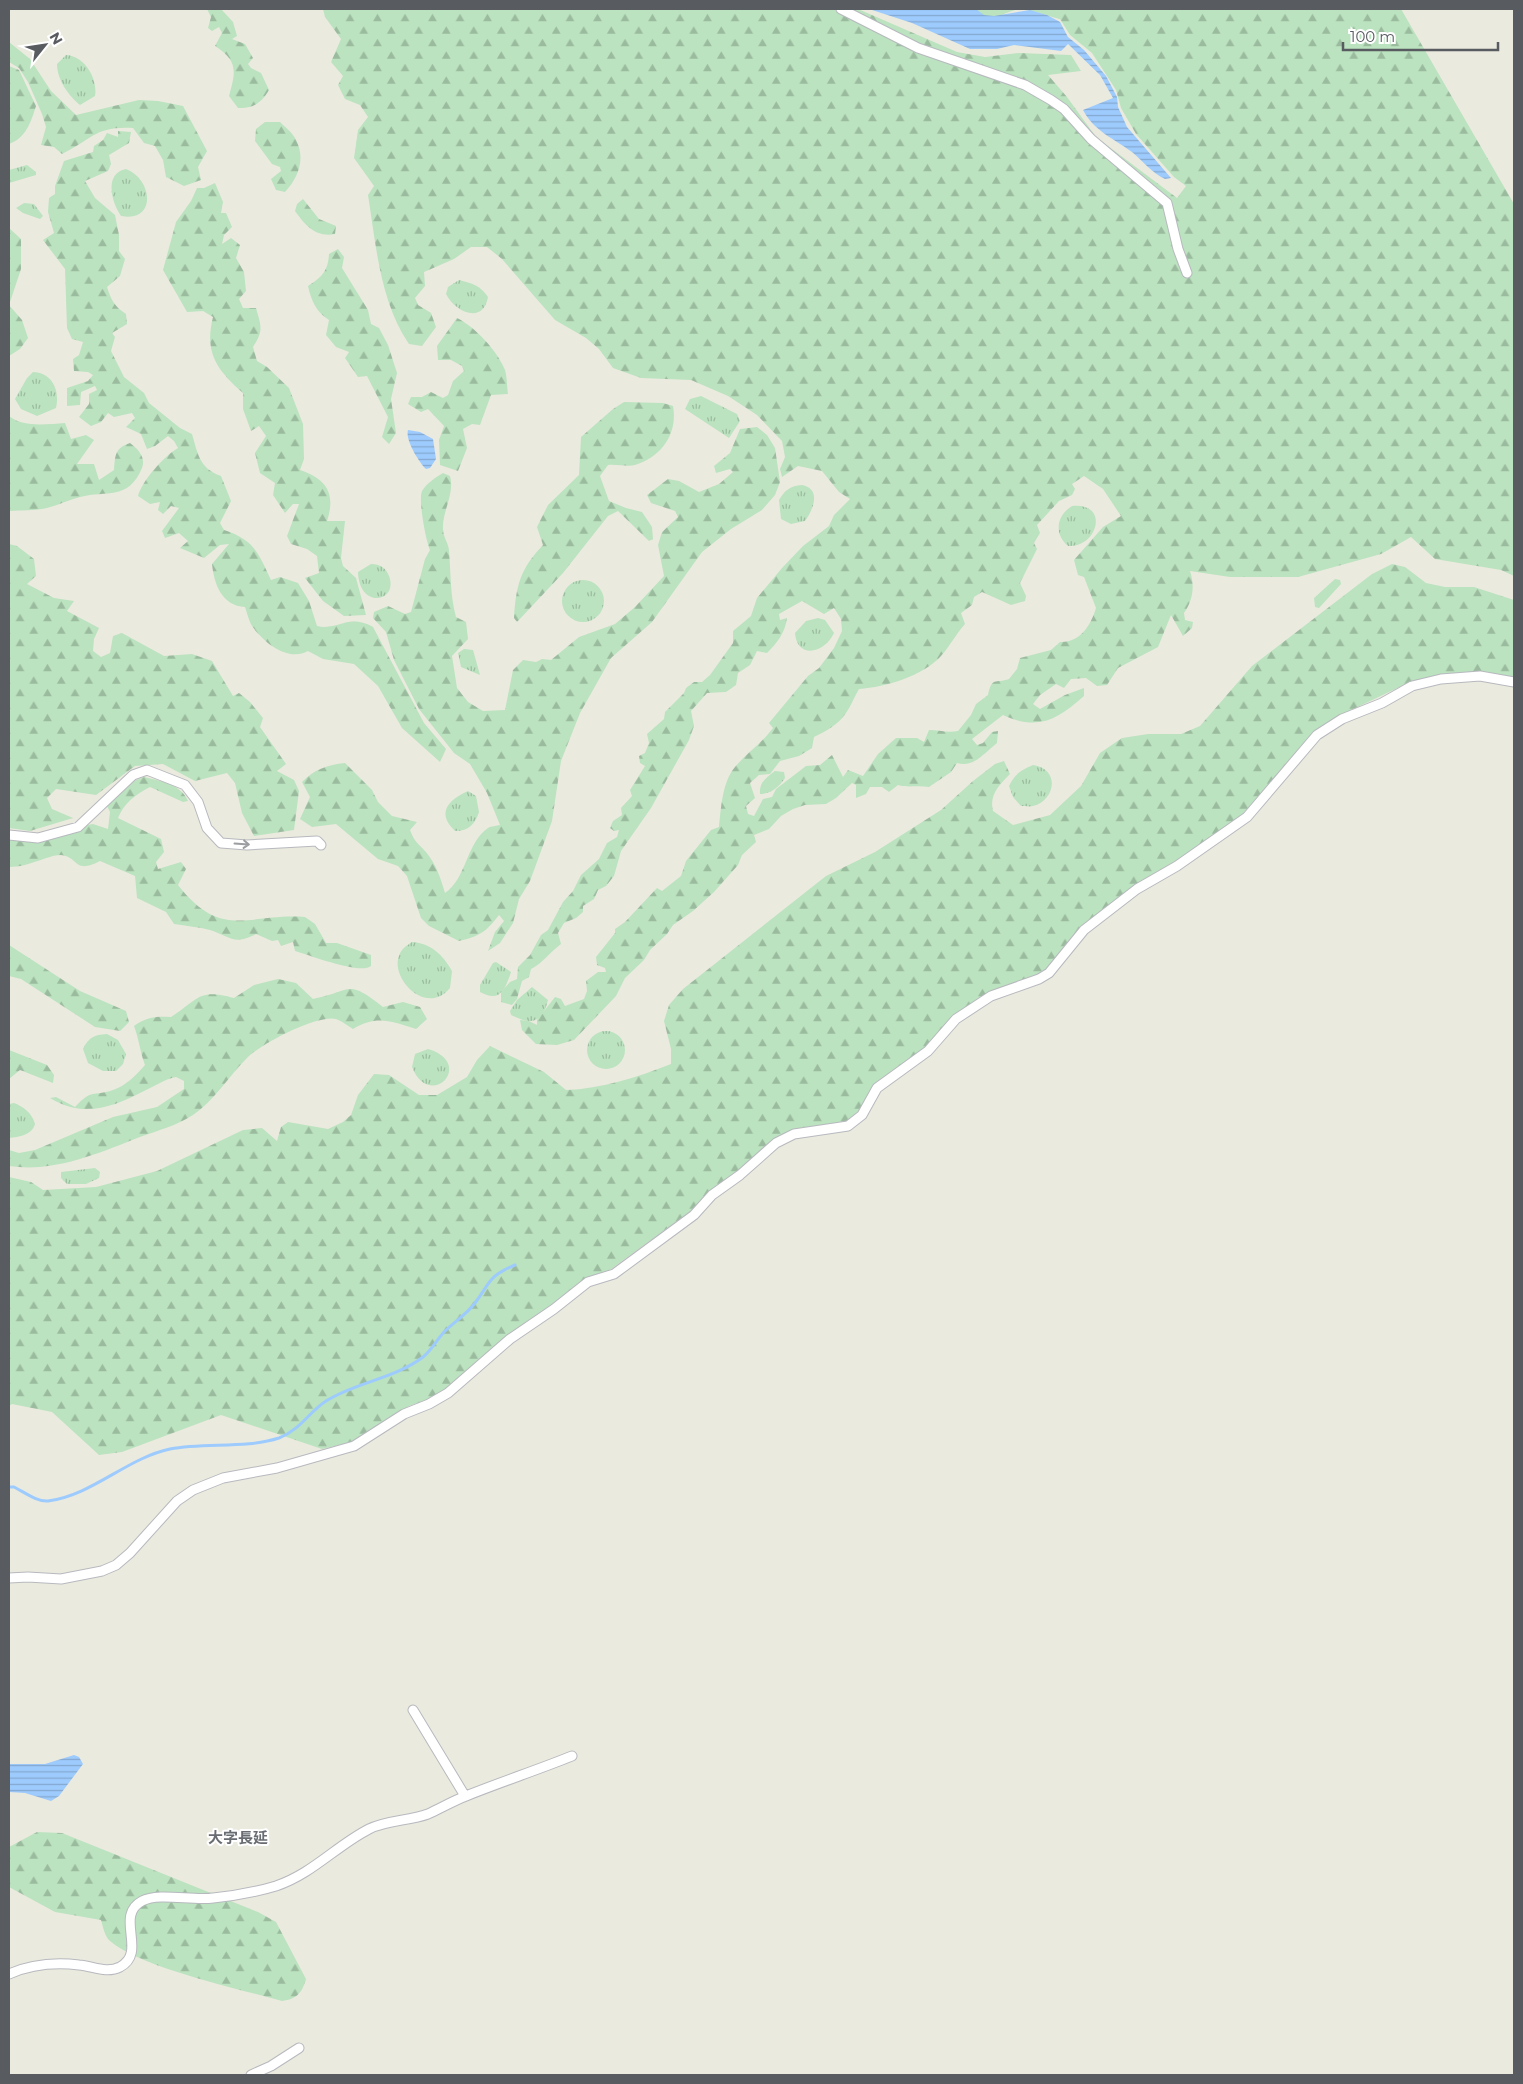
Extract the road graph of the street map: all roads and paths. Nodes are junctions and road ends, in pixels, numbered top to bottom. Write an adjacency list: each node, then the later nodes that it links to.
1 (841, 9): 2 (street)
2 (1187, 274)
3 (1514, 682): 6 (street)
4 (9, 835): 5 (street, one-way to 5)
5 (320, 845)
6 (9, 1578)
7 (413, 1710): 9 (street)
8 (572, 1756): 9 (street)
9 (466, 1796): 10 (street)
10 (9, 1974)
11 (299, 2048): 12 (street)
12 (251, 2075)

